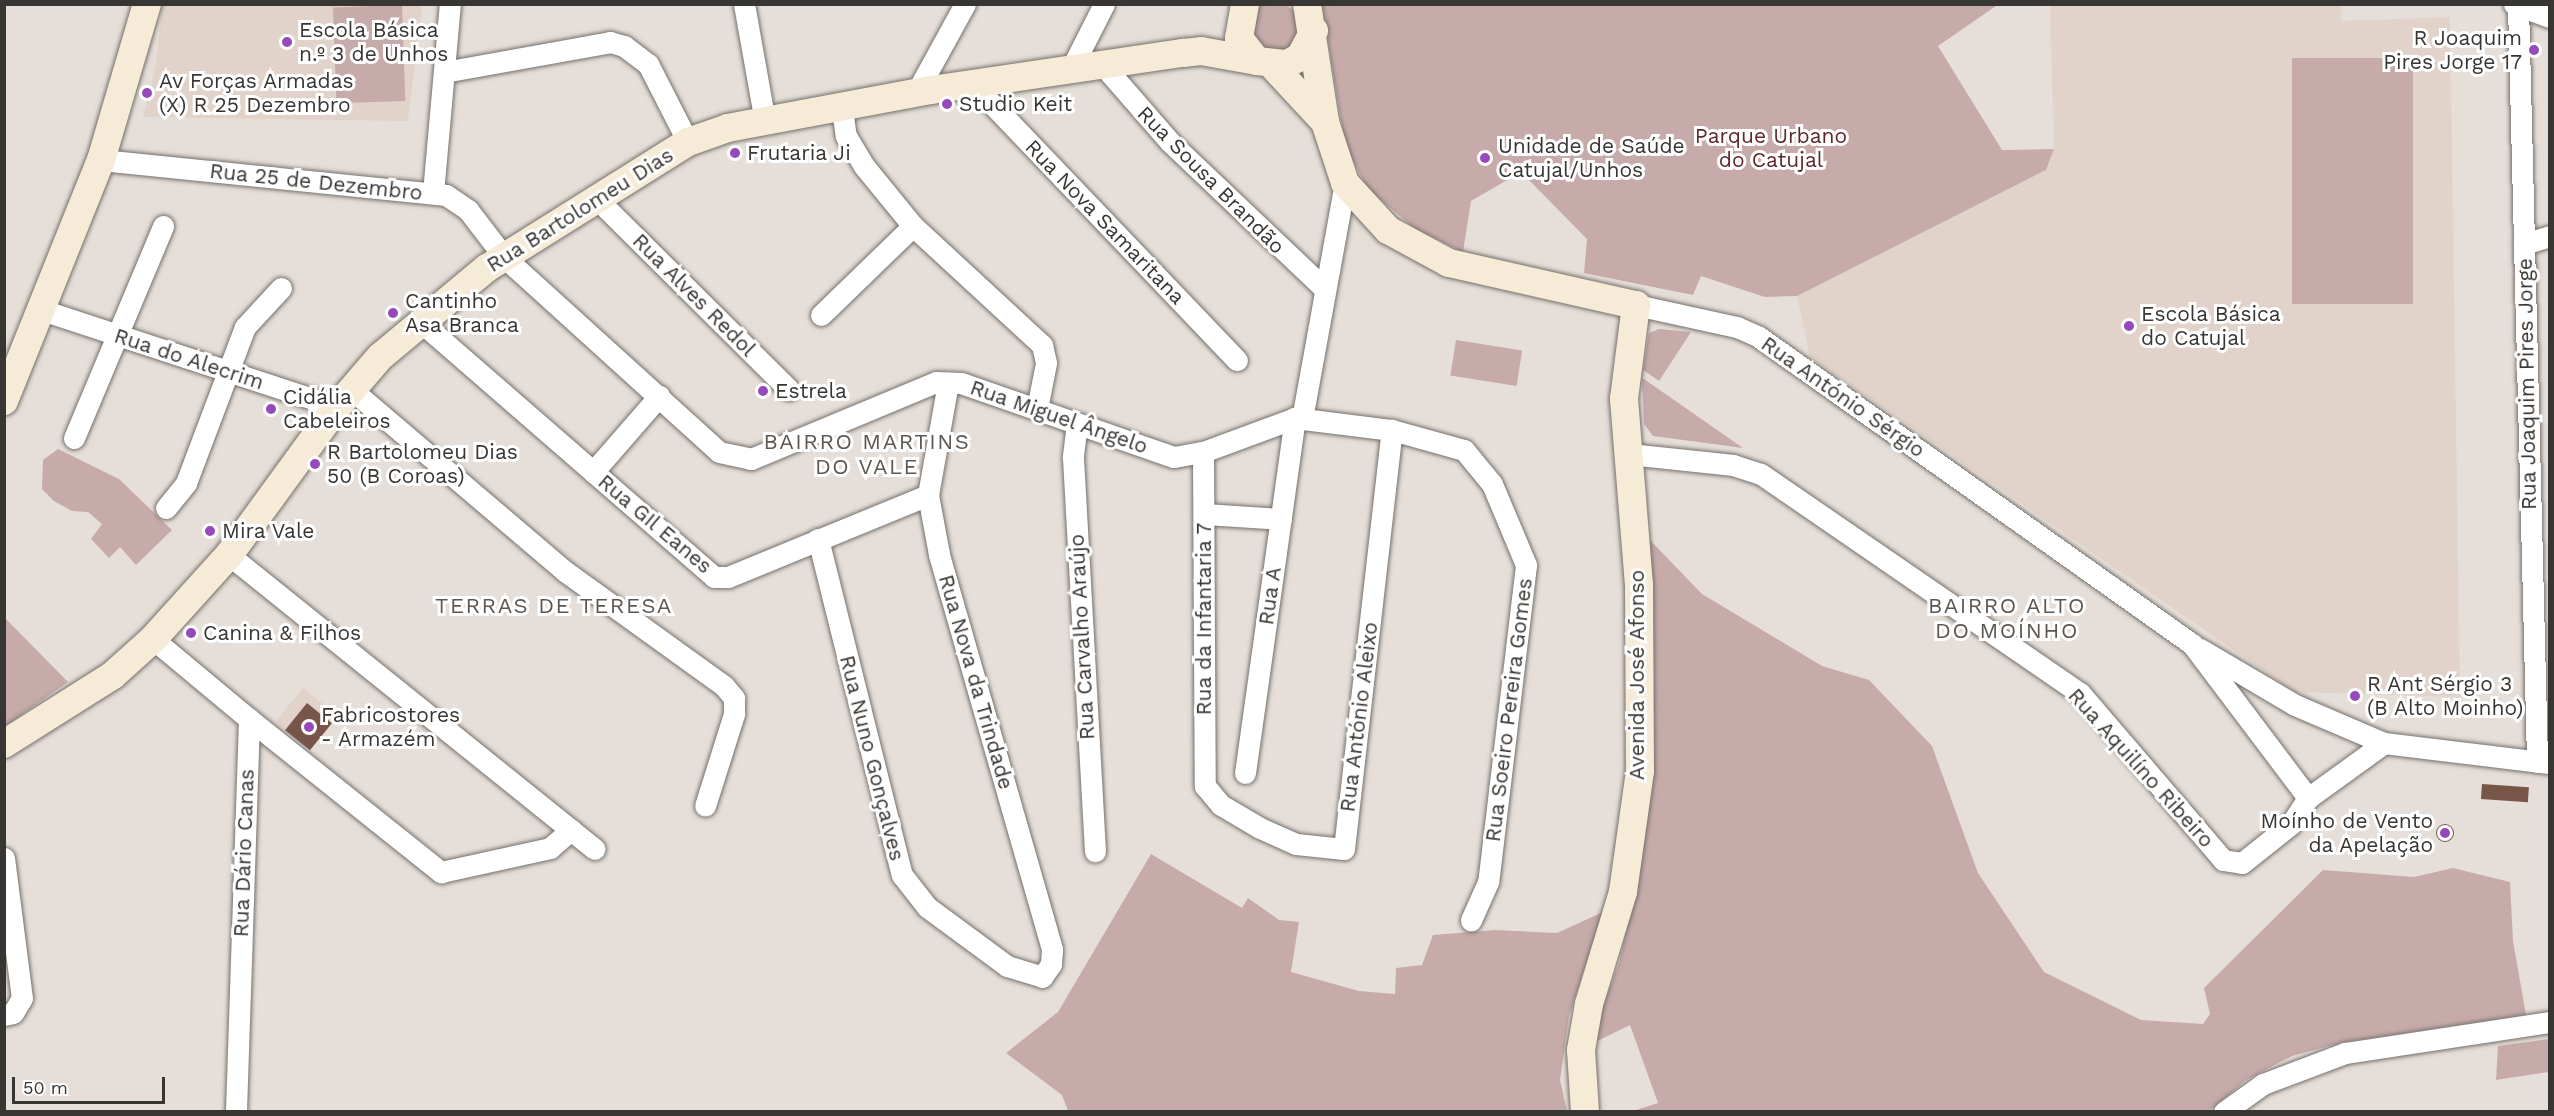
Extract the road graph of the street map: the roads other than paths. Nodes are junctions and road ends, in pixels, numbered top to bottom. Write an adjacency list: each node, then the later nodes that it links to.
1 (147, 4): 21 (street)
2 (450, 4): 14 (street)
3 (744, 4): 19 (street)
4 (965, 4): 16 (street)
5 (1104, 4): 13 (street)
6 (2517, 5): 8 (street, Rua Joaquim Pires Jorge); 28 (street, Rua Joaquim Pires Jorge)
7 (1241, 14): 10 (street, Rua Bartolomeu Dias); 11 (street, Rua António Sérgio)
8 (2550, 17)
9 (1310, 18): 11 (street); 18 (street, Rua António Sérgio)
10 (1202, 51): 11 (street, Rua Bartolomeu Dias); 12 (street, Rua Bartolomeu Dias)
11 (1265, 63): 18 (street, Rua António Sérgio)
12 (1103, 65): 13 (street, Rua Bartolomeu Dias); 31 (street, Rua Sousa Brandão)
13 (1071, 69): 15 (street, Rua Bartolomeu Dias)
14 (444, 72): 20 (street); 23 (street)
15 (973, 84): 16 (street, Rua Bartolomeu Dias); 37 (street, Rua Nova Samaritana)
16 (916, 93): 17 (street, Rua Bartolomeu Dias)
17 (842, 109): 19 (street, Rua Bartolomeu Dias); 26 (street)
18 (1325, 122): 22 (street, Rua António Sérgio)
19 (765, 123): 20 (street, Rua Bartolomeu Dias)
20 (688, 142): 24 (street, Rua Bartolomeu Dias)
21 (101, 160): 23 (street, Rua 25 de Dezembro); 33 (street)
22 (1345, 183): 31 (street); 32 (street, Rua António Sérgio)
23 (433, 193): 29 (street, Rua 25 de Dezembro)
24 (598, 200): 29 (street, Rua Bartolomeu Dias); 40 (street, Rua Alves Redol)
25 (163, 226): 36 (street)
26 (913, 226): 34 (street); 44 (street)
27 (2550, 236): 28 (street)
28 (2524, 244): 63 (street, Rua Joaquim Pires Jorge)
29 (504, 257): 35 (street, Rua Bartolomeu Dias); 41 (street, Rua Miguel Ângelo)
30 (281, 288): 38 (street)
31 (1325, 290): 45 (street)
32 (1636, 305): 50 (street, Avenida José Afonso); 59 (street, Rua António Sérgio)
33 (42, 310): 36 (street, Rua do Alecrim); 43 (street)
34 (821, 315)
35 (422, 322): 42 (street, Rua Bartolomeu Dias); 51 (street, Rua GIl Eanes)
36 (114, 336): 38 (street, Rua do Alecrim); 48 (street)
37 (1238, 360)
38 (227, 371): 42 (street, Rua do Alecrim); 53 (street)
39 (948, 383): 41 (street, Rua Miguel Ângelo); 44 (street, Rua Miguel Ângelo); 52 (street, Rua Nova da Trindade)
40 (789, 390)
41 (659, 396): 51 (street)
42 (344, 398): 57 (street, Rua Bartolomeu Dias); 67 (street)
43 (4, 401)
44 (1037, 409): 46 (street, Rua Miguel Ângelo)
45 (1298, 419): 47 (street, Rua Soeiro Pereira Gomes); 49 (street, Rua Miguel Ângelo); 55 (street, Rua A)
46 (1077, 423): 49 (street, Rua Miguel Ângelo); 70 (street, Rua Carvalho Araújo)
47 (1392, 430): 65 (street, Rua António Aleixo); 72 (street, Rua Soeiro Pereira Gomes)
48 (74, 438)
49 (1203, 452): 54 (street, Rua da Infantaria 7)
50 (1629, 454): 66 (street, Rua Aquilíno Ribeiro); 77 (street, Avenida José Afonso)
51 (593, 472): 56 (street, Rua GIl Eanes)
52 (928, 495): 56 (street, Rua GIl Eanes); 73 (street, Rua Nova da Trindade)
53 (166, 508)
54 (1204, 514): 55 (street); 65 (street, Rua da Infantaria 7)
55 (1281, 519): 64 (street, Rua A)
56 (818, 540): 73 (street, Rua Nuno Gonçalves)
57 (229, 555): 58 (street, Rua Bartolomeu Dias); 68 (street)
58 (153, 639): 60 (street); 62 (street, Rua Bartolomeu Dias)
59 (2192, 644): 61 (street); 66 (street, Rua António Sérgio)
60 (249, 719): 68 (street); 76 (street, Rua Dário Canas)
61 (2384, 743): 63 (street); 66 (street, Rua Aquilíno Ribeiro)
62 (4, 744)
63 (2543, 763)
64 (1245, 773)
65 (1205, 786)
66 (2308, 798)
67 (705, 806)
68 (571, 830): 69 (street)
69 (595, 849)
70 (1095, 851)
71 (4, 858): 74 (street)
72 (1471, 920)
73 (1042, 977)
74 (4, 1015)
75 (2550, 1022): 78 (street)
76 (236, 1112)
77 (1585, 1112)
78 (2224, 1112)

